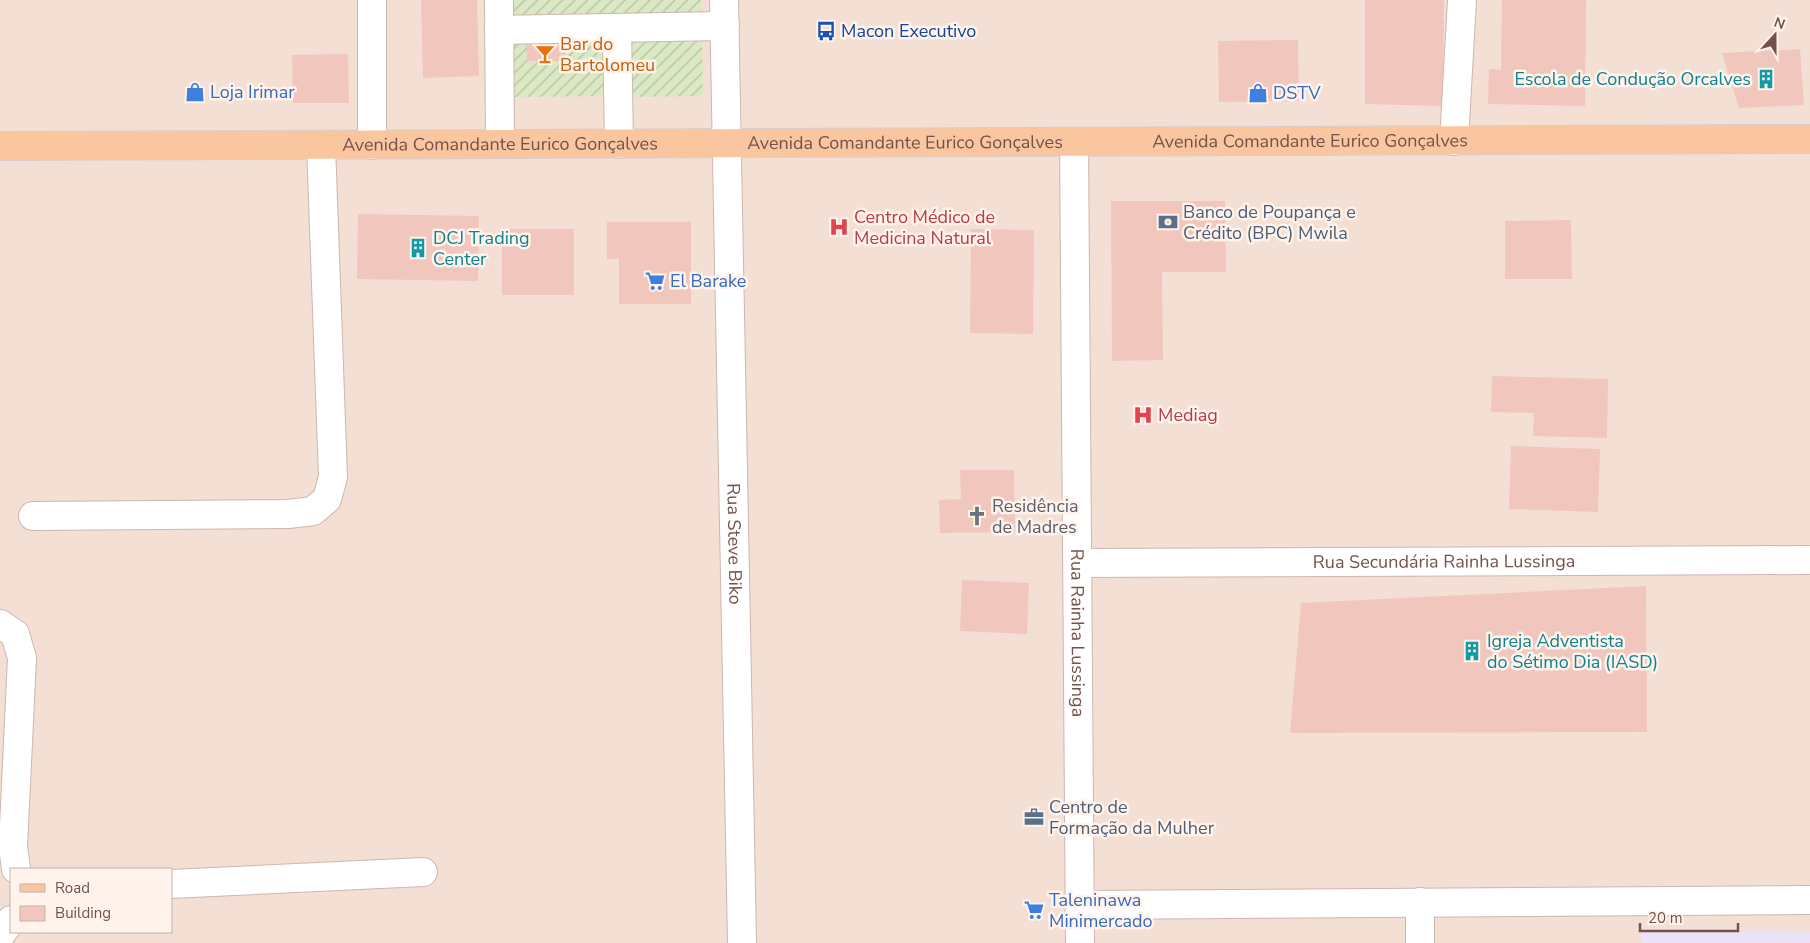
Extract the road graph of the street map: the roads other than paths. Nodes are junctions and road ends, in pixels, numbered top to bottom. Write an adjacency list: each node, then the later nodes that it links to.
1 (372, 0): 14 (street)
2 (499, 0): 6 (street)
3 (1462, 0): 8 (street)
4 (725, 13): 5 (street); 10 (street, Rua Steve Biko)
5 (618, 28): 6 (street); 12 (street)
6 (499, 30): 11 (street)
7 (1810, 139): 8 (main road, Avenida Comandante Eurico Gonçalves)
8 (1454, 141): 9 (main road, Avenida Comandante Eurico Gonçalves)
9 (1074, 142): 10 (main road, Avenida Comandante Eurico Gonçalves); 18 (street, Rua Rainha Lussinga)
10 (726, 143): 12 (main road, Avenida Comandante Eurico Gonçalves); 28 (street, Rua Steve Biko)
11 (500, 144): 12 (main road, Avenida Comandante Eurico Gonçalves); 14 (main road, Avenida Comandante Eurico Gonçalves)
12 (619, 144)
13 (321, 145): 14 (main road, Avenida Comandante Eurico Gonçalves); 15 (main road, Avenida Comandante Eurico Gonçalves); 16 (street)
14 (372, 145)
15 (0, 146)
16 (33, 516)
17 (1810, 560): 18 (street, Rua Secundária Rainha Lussinga)
18 (1078, 563): 25 (street, Rua Rainha Lussinga)
19 (0, 624): 20 (street)
20 (16, 868)
21 (423, 872): 22 (street)
22 (172, 884)
23 (1810, 900): 24 (street)
24 (1420, 902): 25 (street); 30 (street)
25 (1080, 904): 29 (street, Rua Rainha Lussinga)
26 (10, 921): 27 (street)
27 (0, 936)
28 (742, 943)
29 (1080, 943)
30 (1420, 943)

